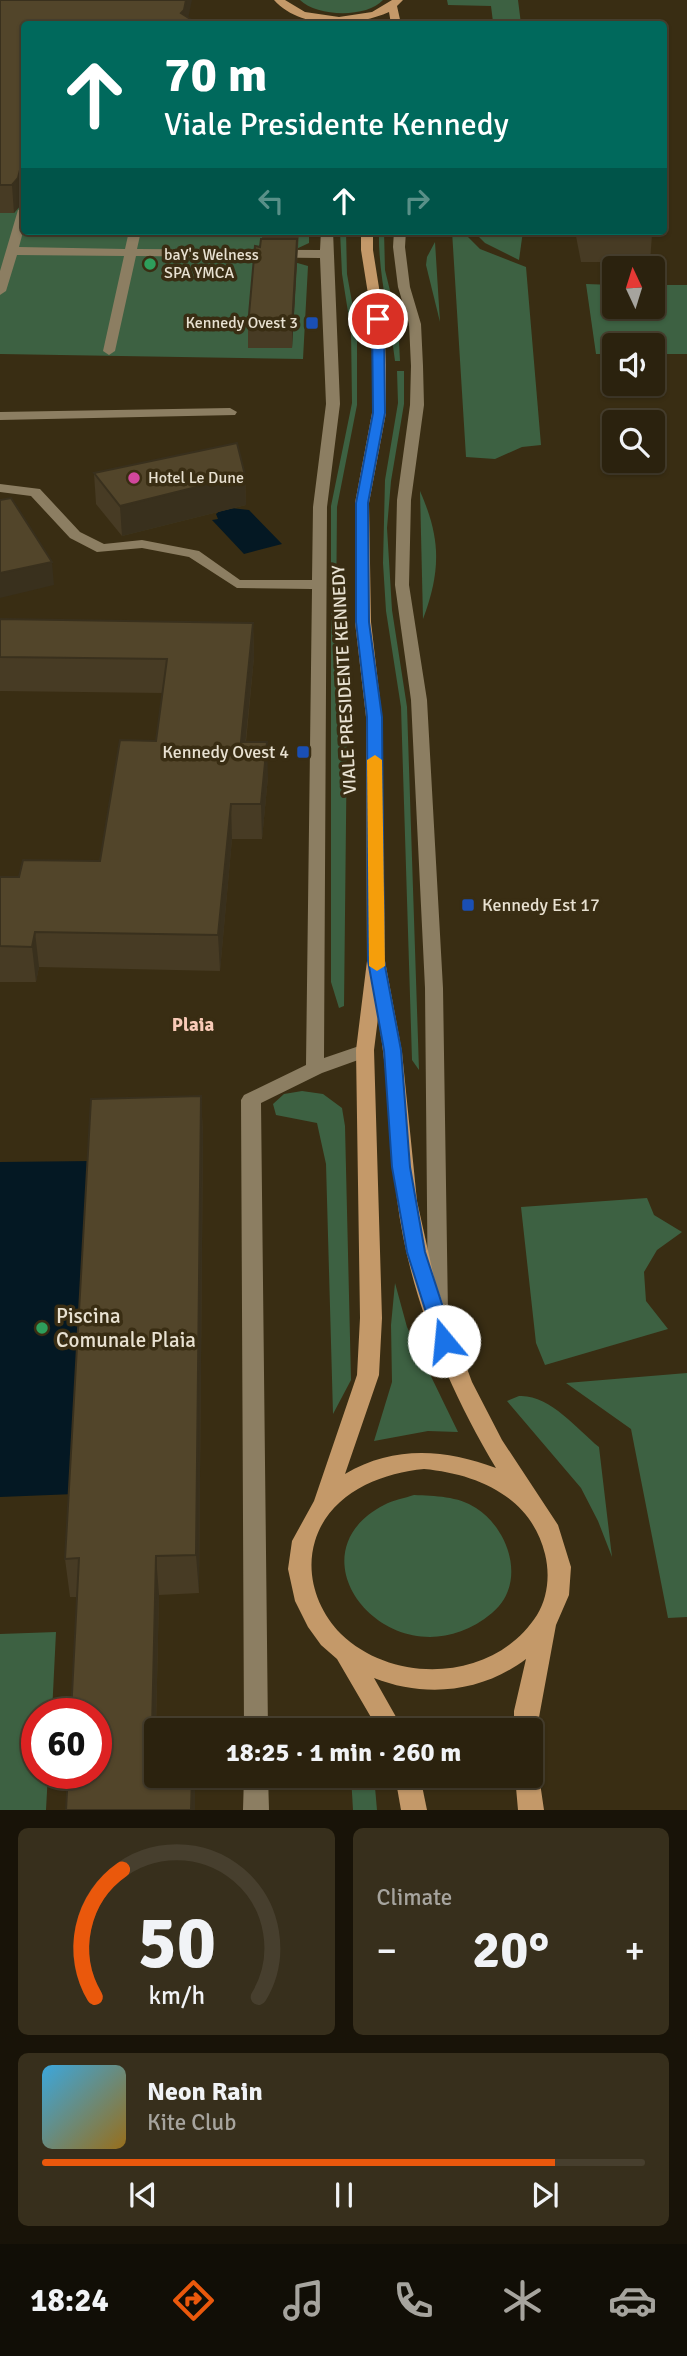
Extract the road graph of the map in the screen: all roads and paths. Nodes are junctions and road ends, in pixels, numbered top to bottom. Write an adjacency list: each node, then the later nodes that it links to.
1 (279, 0): 3 (main road)
2 (395, 4): 3 (main road)
3 (326, 18): 4 (main road)
4 (332, 21)
5 (21, 220): 10 (lane)
6 (134, 235): 11 (lane)
7 (327, 235): 12 (lane)
8 (367, 235): 19 (main road, VIALE PRESIDENTE KENNEDY)
9 (400, 235): 22 (lane)
10 (12, 251): 11 (lane); 13 (lane)
11 (131, 252): 12 (lane); 14 (lane)
12 (326, 254): 18 (lane)
13 (0, 291)
14 (109, 351)
15 (230, 412): 16 (lane)
16 (0, 416)
17 (0, 488): 18 (lane)
18 (318, 585): 21 (lane)
19 (376, 961): 20 (main road); 22 (main road)
20 (365, 1050): 21 (lane); 24 (main road)
21 (314, 1068): 27 (lane)
22 (439, 1321): 23 (main road)
23 (529, 1501): 24 (main road); 25 (main road)
24 (323, 1506): 26 (main road)
25 (546, 1622): 26 (main road); 29 (main road)
26 (345, 1651): 28 (main road)
27 (256, 1718)
28 (384, 1718)
29 (526, 1718)
30 (256, 1788): 33 (lane)
31 (409, 1788): 34 (main road)
32 (528, 1788): 35 (main road)
33 (256, 1810)
34 (414, 1810)
35 (531, 1810)

